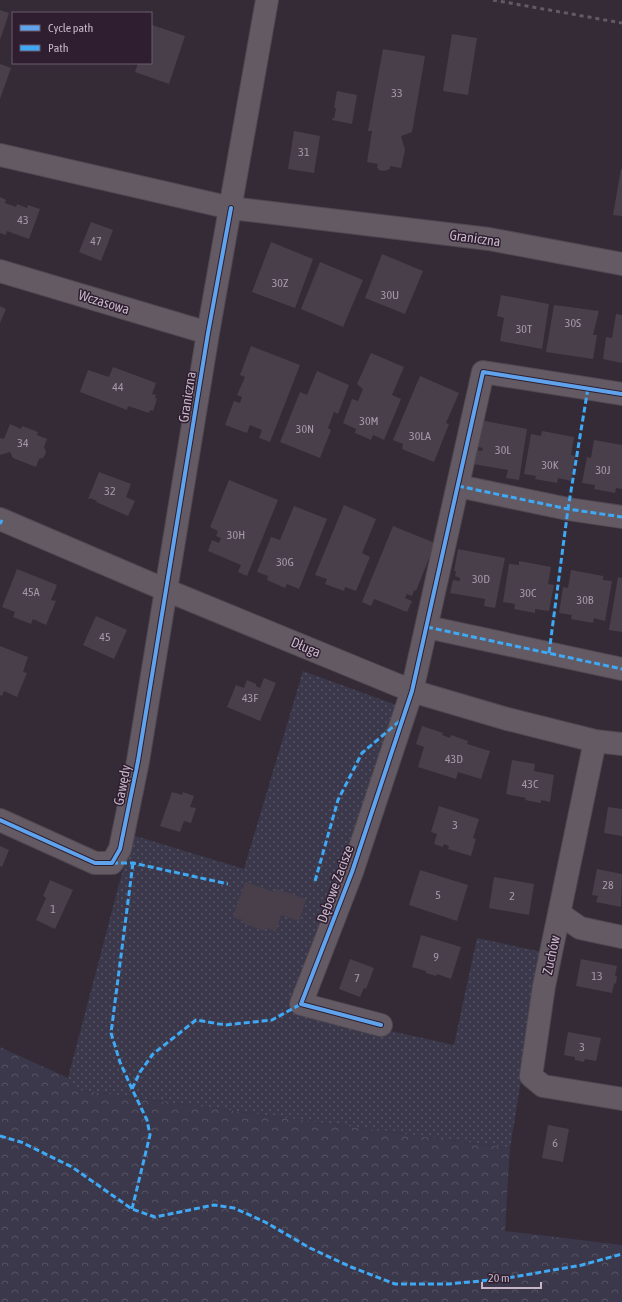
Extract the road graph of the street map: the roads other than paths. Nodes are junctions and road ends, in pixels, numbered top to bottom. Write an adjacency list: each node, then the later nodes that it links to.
1 (267, 0): 3 (street)
2 (0, 155): 3 (street, Graniczna)
3 (231, 208): 4 (street, Graniczna); 6 (street, Graniczna)
4 (622, 264)
5 (0, 271): 6 (street, Wczasowa)
6 (208, 333): 11 (street, Graniczna)
7 (622, 394): 8 (street)
8 (458, 486): 9 (street); 12 (street)
9 (622, 517)
10 (1, 521): 11 (street, Długa)
11 (166, 590): 14 (street, Długa); 17 (street, Gawędy)
12 (427, 627): 13 (street); 14 (street)
13 (622, 669)
14 (412, 691): 15 (street, Długa); 20 (street, Dębowe Zacisze)
15 (595, 741): 16 (street, Długa); 18 (street, Zuchów)
16 (622, 744)
17 (0, 820)
18 (560, 914): 19 (street); 21 (street, Zuchów)
19 (622, 937)
20 (381, 1025)
21 (622, 1098)

